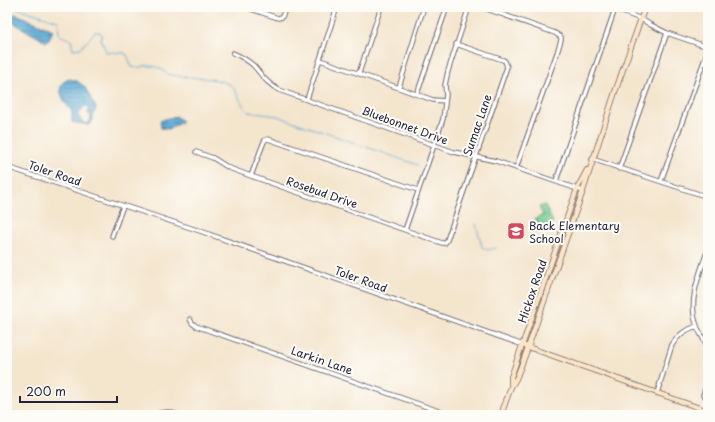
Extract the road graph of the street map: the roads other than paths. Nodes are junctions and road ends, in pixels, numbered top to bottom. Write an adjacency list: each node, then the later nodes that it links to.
1 (245, 7): 2 (street)
2 (286, 7)
3 (337, 7): 17 (street)
4 (381, 7): 18 (street)
5 (424, 7): 19 (street)
6 (446, 7): 20 (street)
7 (469, 7): 14 (street)
8 (481, 7): 28 (street)
9 (608, 7): 11 (street)
10 (645, 7): 12 (street, Hickox Road)
11 (615, 9): 12 (street); 31 (street)
12 (641, 19): 13 (street); 26 (street, Hickox Road)
13 (667, 33): 15 (street); 29 (street)
14 (456, 44): 22 (street); 25 (street, Sumac Lane)
15 (708, 49): 32 (street)
16 (233, 53): 21 (street, Bluebonnet Drive)
17 (320, 60): 18 (street); 21 (street)
18 (359, 73): 19 (street)
19 (399, 87): 20 (street)
20 (417, 94): 22 (street)
21 (307, 99): 23 (street, Bluebonnet Drive)
22 (445, 101): 23 (street)
23 (435, 145): 25 (street, Bluebonnet Drive); 35 (street)
24 (196, 152): 30 (street, Rosebud Drive)
25 (475, 157): 28 (street, Bluebonnet Drive); 42 (street, Sumac Lane)
26 (592, 159): 29 (street); 34 (street, Hickox Road); 36 (street, Hickox Road)
27 (7, 167): 38 (street, Toler Road)
28 (516, 168): 31 (street, Bluebonnet Drive)
29 (620, 169): 32 (street)
30 (251, 176): 35 (street); 40 (street, Rosebud Drive)
31 (556, 181): 34 (street, Bluebonnet Drive)
32 (661, 182): 37 (street)
33 (708, 185): 37 (street)
34 (578, 189): 36 (street, Bluebonnet Drive); 39 (street, Hickox Road)
35 (418, 190): 40 (street)
36 (583, 191): 44 (street, Hickox Road)
37 (706, 196)
38 (123, 206): 41 (street); 48 (street, Toler Road)
39 (564, 227): 44 (street); 45 (street, Hickox Road)
40 (405, 230): 42 (street, Rosebud Drive)
41 (112, 236)
42 (445, 243)
43 (708, 248): 47 (street)
44 (558, 262): 45 (street, Hickox Road)
45 (552, 268): 48 (street, Hickox Road); 49 (street, Hickox Road)
46 (190, 319): 58 (street, Larkin Lane)
47 (697, 326): 50 (street); 53 (street)
48 (522, 345): 49 (street, Toler Road); 52 (street, Hickox Road)
49 (528, 347): 52 (street, Hickox Road); 53 (street, Toler Road)
50 (708, 348)
51 (708, 381): 54 (street)
52 (511, 387): 59 (street, Hickox Road)
53 (657, 393): 55 (street, Toler Road)
54 (703, 395)
55 (708, 411)
56 (159, 413): 57 (street)
57 (178, 415)
58 (450, 415)
59 (501, 415)

